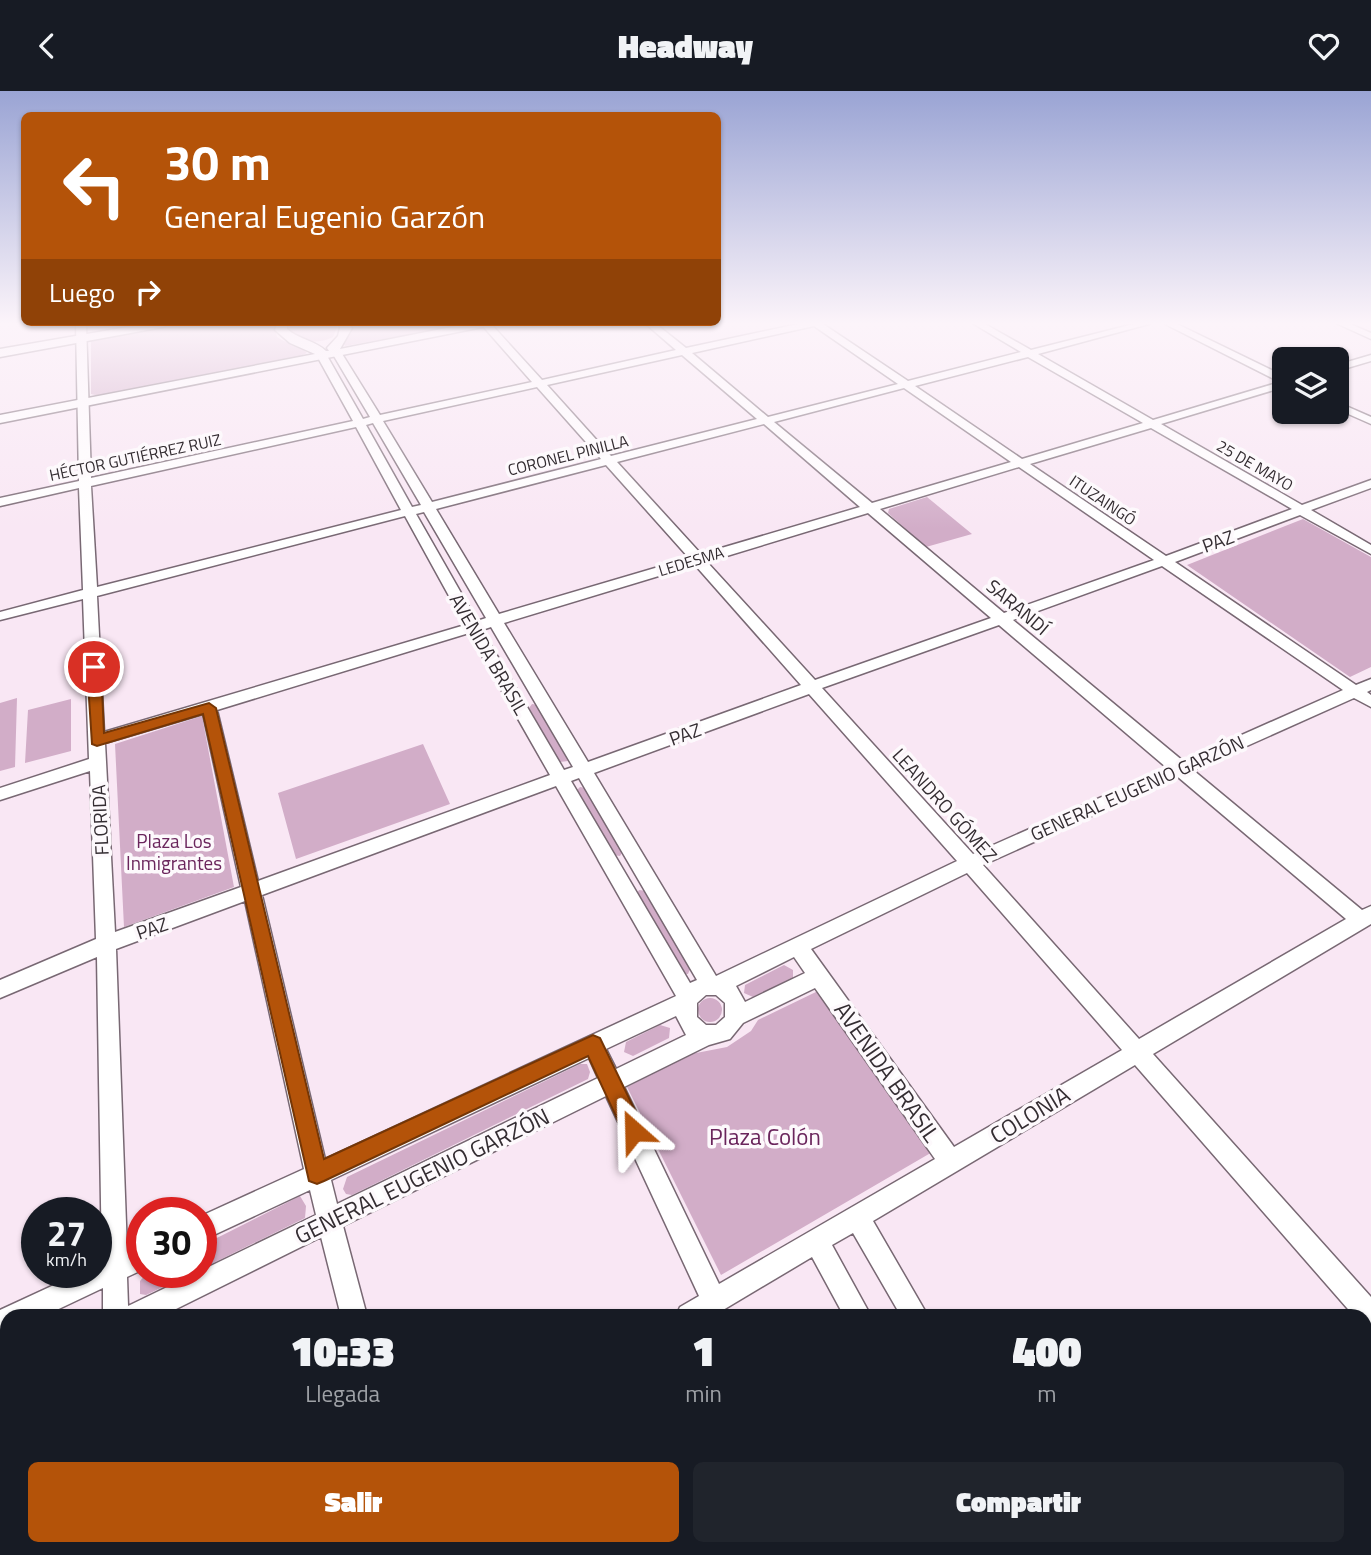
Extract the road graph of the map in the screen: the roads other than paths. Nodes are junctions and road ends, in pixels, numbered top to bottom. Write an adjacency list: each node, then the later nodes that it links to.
1 (84, 392): 12 (street, FLORIDA)
2 (132, 392): 12 (street)
3 (346, 392): 18 (street, AVENIDA BRASIL)
4 (358, 392): 15 (street, AVENIDA BRASIL)
5 (497, 392): 15 (street, HÉCTOR GUTIÉRREZ RUIZ)
6 (547, 392): 20 (street, LEANDRO GÓMEZ)
7 (733, 392): 16 (street, SARANDÍ)
8 (874, 392): 16 (street, CORONEL PINILLA)
9 (918, 392): 21 (street, ITUZAINGÓ)
10 (1097, 392): 19 (street, 25 DE MAYO)
11 (1251, 392): 19 (street, LEDESMA)
12 (84, 402): 14 (street); 22 (street, FLORIDA)
13 (1349, 411): 17 (street)
14 (0, 419)
15 (377, 419): 18 (street, HÉCTOR GUTIÉRREZ RUIZ); 25 (street, AVENIDA BRASIL)
16 (766, 420): 20 (street, CORONEL PINILLA); 26 (street, SARANDÍ)
17 (1371, 421)
18 (359, 423): 22 (street, HÉCTOR GUTIÉRREZ RUIZ); 28 (street, AVENIDA BRASIL)
19 (1151, 424): 21 (street, LEDESMA); 27 (street, 25 DE MAYO)
20 (608, 461): 25 (street, CORONEL PINILLA); 30 (street, LEANDRO GÓMEZ)
21 (1019, 463): 26 (street, LEDESMA); 31 (street, ITUZAINGÓ)
22 (85, 484): 24 (street, HÉCTOR GUTIÉRREZ RUIZ); 32 (street, FLORIDA)
23 (1371, 484): 27 (street, PAZ)
24 (0, 502)
25 (429, 507): 28 (street, CORONEL PINILLA); 35 (street, AVENIDA BRASIL)
26 (869, 507): 30 (street, LEDESMA); 34 (street, SARANDÍ)
27 (1302, 510): 29 (street, 25 DE MAYO); 31 (street, PAZ)
28 (408, 512): 32 (street, CORONEL PINILLA); 36 (street, AVENIDA BRASIL)
29 (1371, 550)
30 (695, 559): 35 (street, LEDESMA); 37 (street, LEANDRO GÓMEZ)
31 (1164, 561): 34 (street, PAZ); 38 (street, ITUZAINGÓ)
32 (90, 594): 33 (street, CORONEL PINILLA); 41 (street, FLORIDA)
33 (0, 616)
34 (1002, 618): 37 (street, PAZ); 43 (street, SARANDÍ)
35 (495, 620): 36 (street, LEDESMA); 44 (street, AVENIDA BRASIL)
36 (473, 627): 40 (street, LEDESMA); 45 (street, AVENIDA BRASIL)
37 (811, 687): 44 (street, PAZ); 47 (street, LEANDRO GÓMEZ)
38 (1363, 688): 39 (street, ITUZAINGÓ); 43 (street, GENERAL EUGENIO GARZÓN)
39 (1371, 702)
40 (209, 708): 41 (street, LEDESMA); 48 (street)
41 (97, 740): 42 (street, FLORIDA)
42 (97, 763): 46 (street); 50 (street, FLORIDA)
43 (1181, 768): 47 (street, GENERAL EUGENIO GARZÓN); 49 (street, SARANDÍ)
44 (585, 771): 45 (street, PAZ); 53 (street, AVENIDA BRASIL)
45 (561, 780): 48 (street, PAZ); 55 (street, AVENIDA BRASIL)
46 (0, 794)
47 (970, 863): 51 (street, GENERAL EUGENIO GARZÓN); 59 (street, LEANDRO GÓMEZ)
48 (251, 893): 50 (street, PAZ); 62 (street)
49 (1366, 917): 59 (street, COLONIA)
50 (106, 944): 54 (street, PAZ); 68 (street, FLORIDA)
51 (798, 947): 52 (street, AVENIDA BRASIL); 53 (street, GENERAL EUGENIO GARZÓN)
52 (819, 976): 56 (street); 61 (street, AVENIDA BRASIL)
53 (713, 986): 55 (street); 56 (street)
54 (0, 989)
55 (687, 1000): 57 (street); 58 (street)
56 (737, 1016): 57 (street)
57 (709, 1034): 60 (street, GENERAL EUGENIO GARZÓN)
58 (593, 1044): 60 (street); 62 (street)
59 (1136, 1052): 61 (street, COLONIA); 77 (street, LEANDRO GÓMEZ)
60 (611, 1082): 65 (street, GENERAL EUGENIO GARZÓN); 69 (street)
61 (951, 1162): 63 (street, COLONIA)
62 (317, 1173): 64 (street); 65 (street)
63 (857, 1217): 66 (street, COLONIA); 76 (street)
64 (217, 1221)
65 (331, 1222): 72 (street, GENERAL EUGENIO GARZÓN); 73 (street)
66 (817, 1242): 69 (street, COLONIA); 75 (street)
67 (126, 1265): 68 (street)
68 (114, 1271): 70 (street); 71 (street, FLORIDA)
69 (715, 1301): 74 (street, COLONIA)
70 (31, 1309)
71 (116, 1309)
72 (150, 1309)
73 (352, 1309)
74 (701, 1309)
75 (854, 1309)
76 (911, 1309)
77 (1365, 1309)

